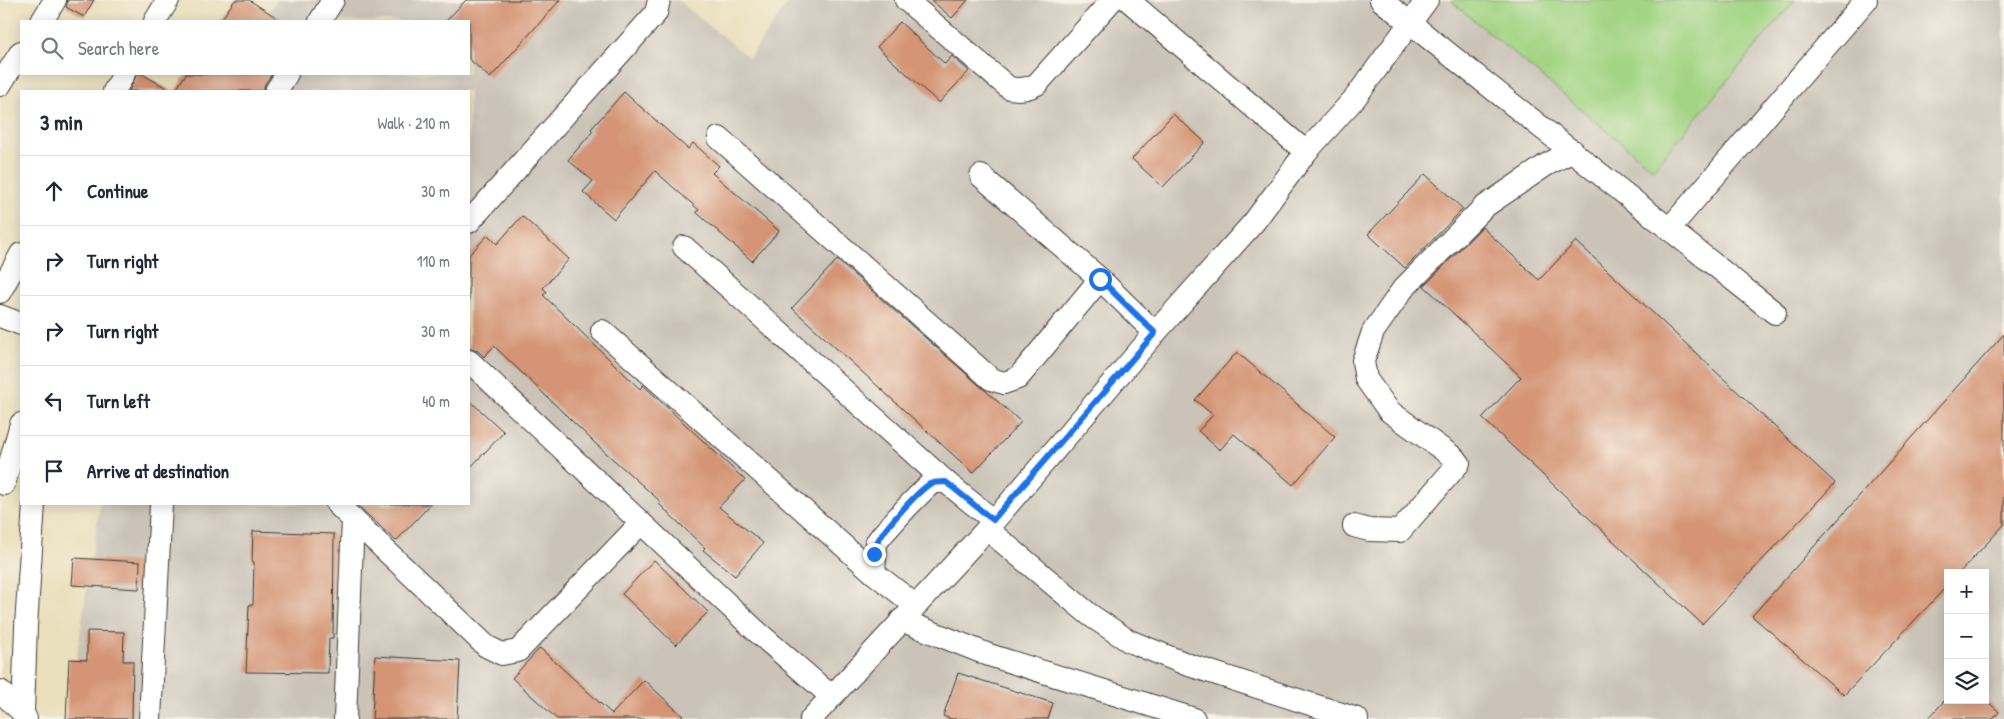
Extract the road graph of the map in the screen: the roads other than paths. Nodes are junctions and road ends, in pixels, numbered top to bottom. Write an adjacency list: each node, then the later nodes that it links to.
1 (55, 0): 11 (street)
2 (168, 0): 12 (street)
3 (333, 0): 13 (street)
4 (660, 0): 25 (street)
5 (906, 0): 6 (street)
6 (1112, 0)
7 (1128, 0): 23 (street)
8 (1381, 0): 14 (street)
9 (1427, 0): 14 (street)
10 (1866, 0): 26 (street)
11 (43, 20)
12 (156, 20)
13 (321, 20)
14 (1410, 23): 22 (street); 23 (street)
15 (20, 54): 18 (street)
16 (123, 75): 19 (street)
17 (286, 75): 20 (street)
18 (0, 85)
19 (115, 90)
20 (277, 90)
21 (719, 138): 29 (street)
22 (1573, 151): 26 (street); 45 (street)
23 (1306, 152): 35 (street)
24 (981, 176): 29 (street)
25 (470, 221)
26 (1670, 228): 31 (street)
27 (684, 247): 38 (street)
28 (20, 256): 30 (street)
29 (1100, 279): 35 (street)
30 (0, 292)
31 (1775, 313)
32 (0, 316): 33 (street)
33 (20, 324)
34 (602, 332): 46 (street)
35 (1155, 333): 44 (street)
36 (470, 362): 43 (street)
37 (20, 429): 39 (street)
38 (946, 482): 44 (street); 46 (street)
39 (8, 485)
40 (34, 505): 50 (street)
41 (161, 505): 51 (street)
42 (345, 511): 43 (street); 52 (street)
43 (641, 523): 49 (street)
44 (990, 525): 47 (street); 55 (street)
45 (1354, 526)
46 (874, 573): 47 (street)
47 (908, 613): 49 (street); 54 (street)
48 (0, 690): 50 (street)
49 (831, 696): 53 (street)
50 (24, 716)
51 (150, 719)
52 (345, 719)
53 (811, 719)
54 (1194, 719)
55 (1357, 719)

